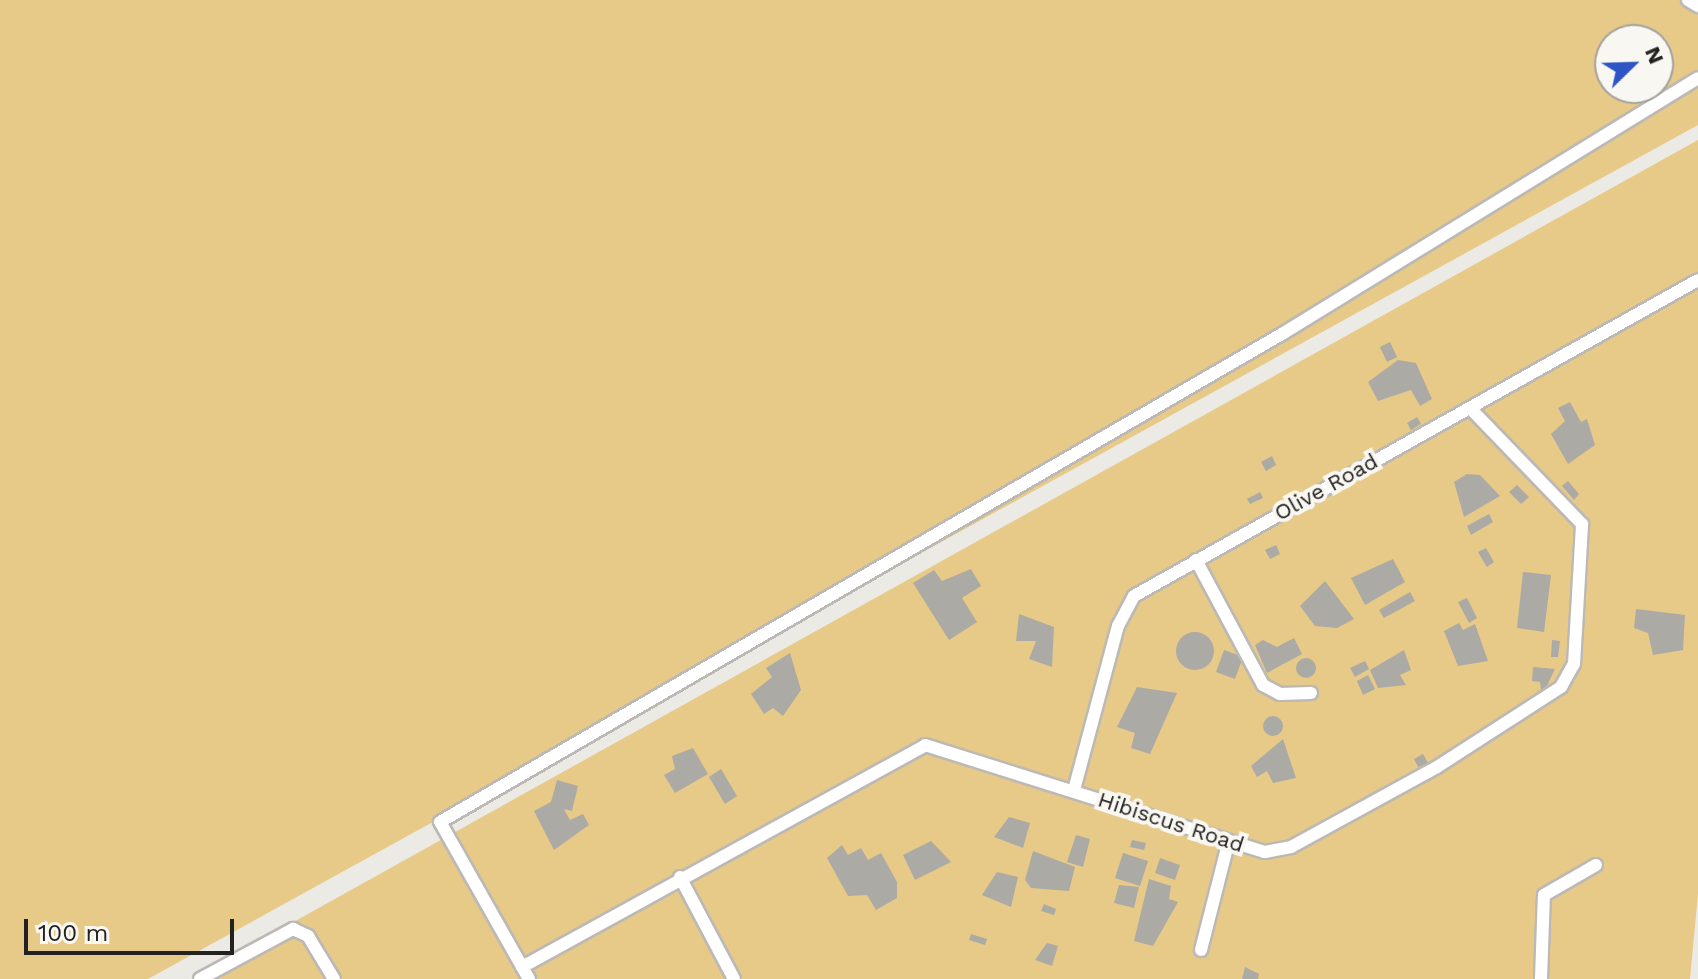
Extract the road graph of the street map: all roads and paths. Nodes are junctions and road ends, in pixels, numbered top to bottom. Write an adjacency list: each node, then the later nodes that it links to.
1 (1688, 0): 2 (street)
2 (1698, 6)
3 (1698, 78): 13 (street)
4 (1698, 280): 5 (street, Olive Road)
5 (1471, 409): 6 (street, Olive Road); 9 (street, Hibiscus Road)
6 (1196, 560): 7 (street); 8 (street, Olive Road)
7 (1311, 693)
8 (1074, 790): 9 (street, Hibiscus Road); 11 (street, Hibiscus Road)
9 (1228, 844): 12 (street)
10 (1596, 865): 18 (street)
11 (680, 877): 13 (street, Hibiscus Road); 17 (street)
12 (1201, 950)
13 (522, 967): 16 (street)
14 (200, 979): 15 (street)
15 (334, 979)
16 (529, 979)
17 (734, 979)
18 (1541, 979)

